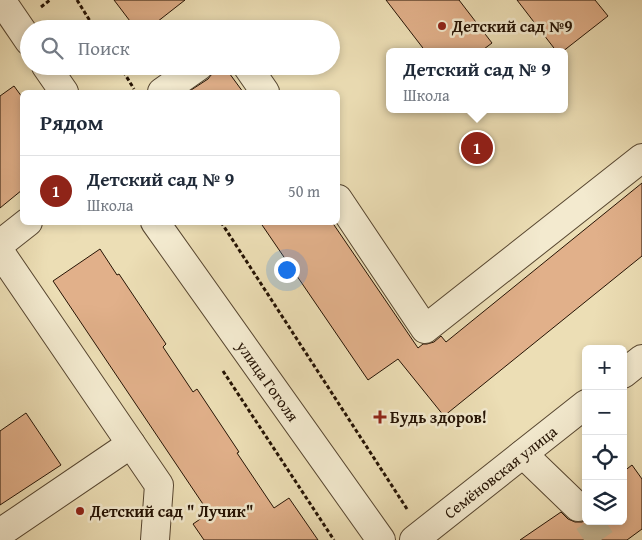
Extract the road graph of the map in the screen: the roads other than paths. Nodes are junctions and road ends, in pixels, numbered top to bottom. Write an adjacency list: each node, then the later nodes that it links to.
1 (1, 0): 2 (street)
2 (20, 28)
3 (52, 75): 6 (street)
4 (186, 75): 7 (street)
5 (253, 75): 8 (street)
6 (63, 90)
7 (165, 90)
8 (264, 90)
9 (642, 158): 10 (street)
10 (340, 203)
11 (24, 225): 13 (street)
12 (156, 225): 24 (street, улица Гоголя)
13 (0, 244)
14 (0, 252): 18 (street)
15 (642, 359): 16 (street)
16 (627, 371)
17 (582, 407): 19 (street, Семёновская улица)
18 (131, 444): 21 (street); 23 (street)
19 (523, 454): 20 (street); 22 (street, Семёновская улица)
20 (578, 506)
21 (0, 533)
22 (418, 536)
23 (154, 540)
24 (381, 540)

